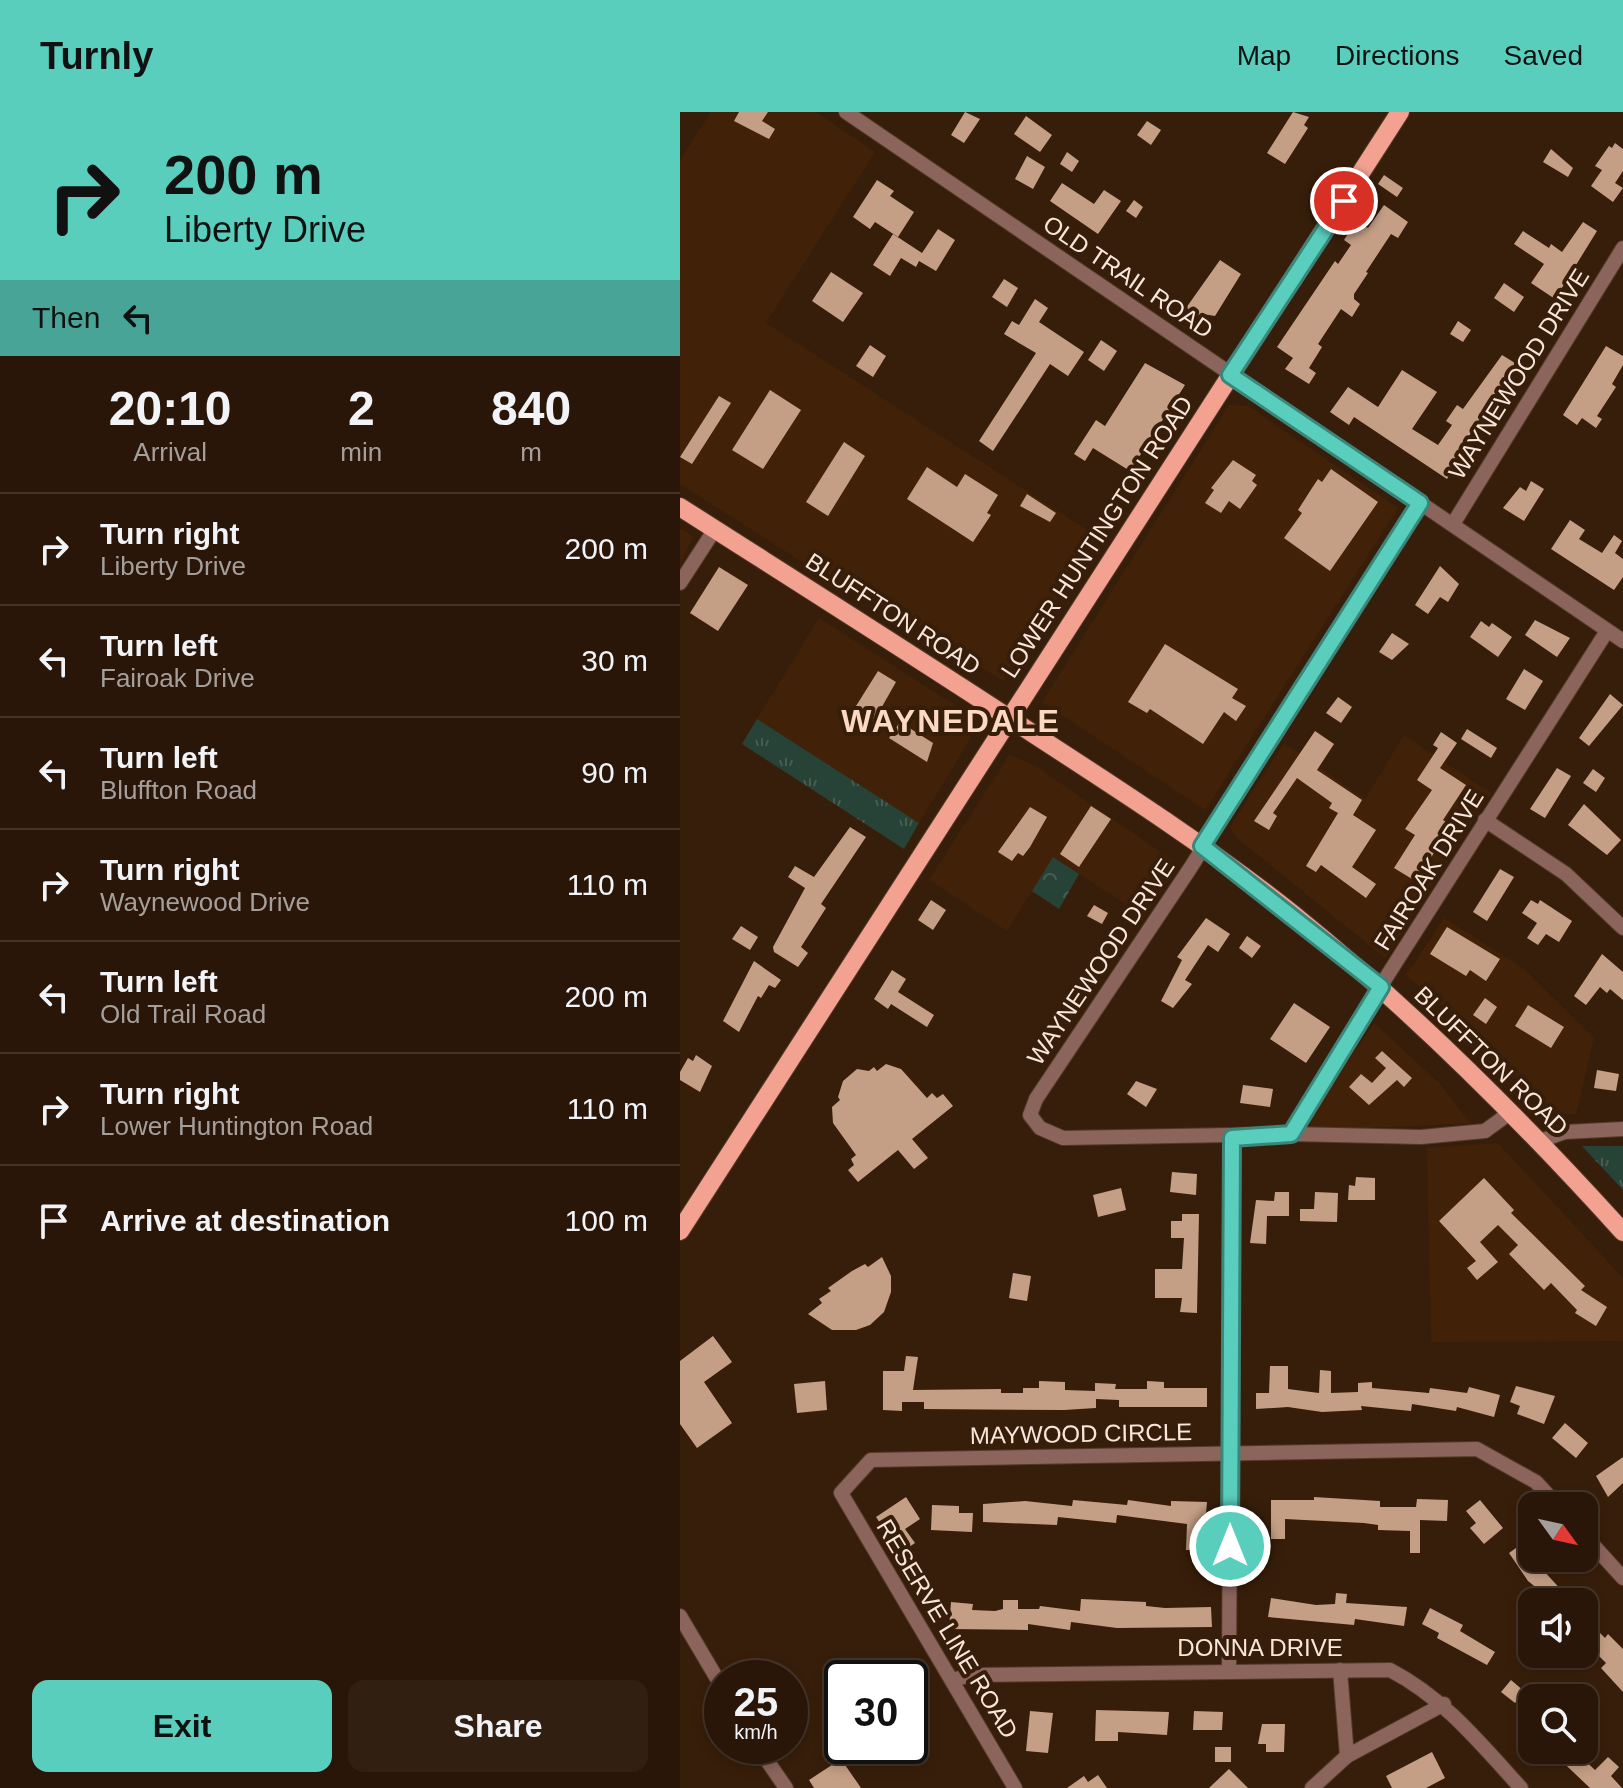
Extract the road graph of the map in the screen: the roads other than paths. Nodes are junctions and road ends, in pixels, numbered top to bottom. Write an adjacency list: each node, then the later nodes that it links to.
1 (846, 112): 4 (street, OLD TRAIL ROAD)
2 (1400, 112): 4 (main road, LOWER HUNTINGTON ROAD)
3 (1623, 248): 7 (street, WAYNEWOOD DRIVE)
4 (1230, 375): 5 (street, OLD TRAIL ROAD); 12 (main road, LOWER HUNTINGTON ROAD)
5 (1420, 503): 7 (street, OLD TRAIL ROAD); 14 (street, WAYNEWOOD DRIVE)
6 (680, 507): 8 (main road, BLUFFTON ROAD)
7 (1453, 524): 10 (street, OLD TRAIL ROAD)
8 (715, 529): 9 (street); 12 (main road, BLUFFTON ROAD)
9 (680, 583)
10 (1607, 631): 11 (street, OLD TRAIL ROAD); 13 (street, FAIROAK DRIVE)
11 (1623, 641)
12 (1009, 717): 14 (main road, BLUFFTON ROAD); 22 (main road, LOWER HUNTINGTON ROAD)
13 (1485, 820): 15 (street); 16 (street, FAIROAK DRIVE)
14 (1202, 846): 16 (main road, BLUFFTON ROAD); 20 (street, WAYNEWOOD DRIVE)
15 (1623, 928)
16 (1381, 987): 17 (main road, BLUFFTON ROAD); 19 (street, FAIROAK DRIVE)
17 (1511, 1112): 19 (street); 21 (main road, BLUFFTON ROAD)
18 (1623, 1129): 21 (street)
19 (1291, 1134): 20 (street)
20 (1232, 1138): 24 (street)
21 (1540, 1141): 23 (main road, BLUFFTON ROAD)
22 (680, 1231)
23 (1623, 1232)
24 (1230, 1454): 25 (street, MAYWOOD CIRCLE); 26 (street, MAYWOOD CIRCLE); 31 (street)
25 (1545, 1492)
26 (841, 1493): 33 (street, RESERVE LINE ROAD)
27 (1598, 1550): 28 (street)
28 (1623, 1578)
29 (680, 1616): 30 (street)
30 (706, 1660)
31 (1229, 1670): 32 (street, DONNA DRIVE); 33 (street, DONNA DRIVE)
32 (1340, 1670): 34 (street, DONNA DRIVE); 35 (street)
33 (952, 1680): 38 (street, RESERVE LINE ROAD)
34 (1444, 1704): 35 (street); 40 (street, DONNA DRIVE)
35 (1347, 1756): 39 (street)
36 (769, 1764): 37 (street)
37 (786, 1788)
38 (1015, 1788)
39 (1312, 1788)
40 (1521, 1788)

